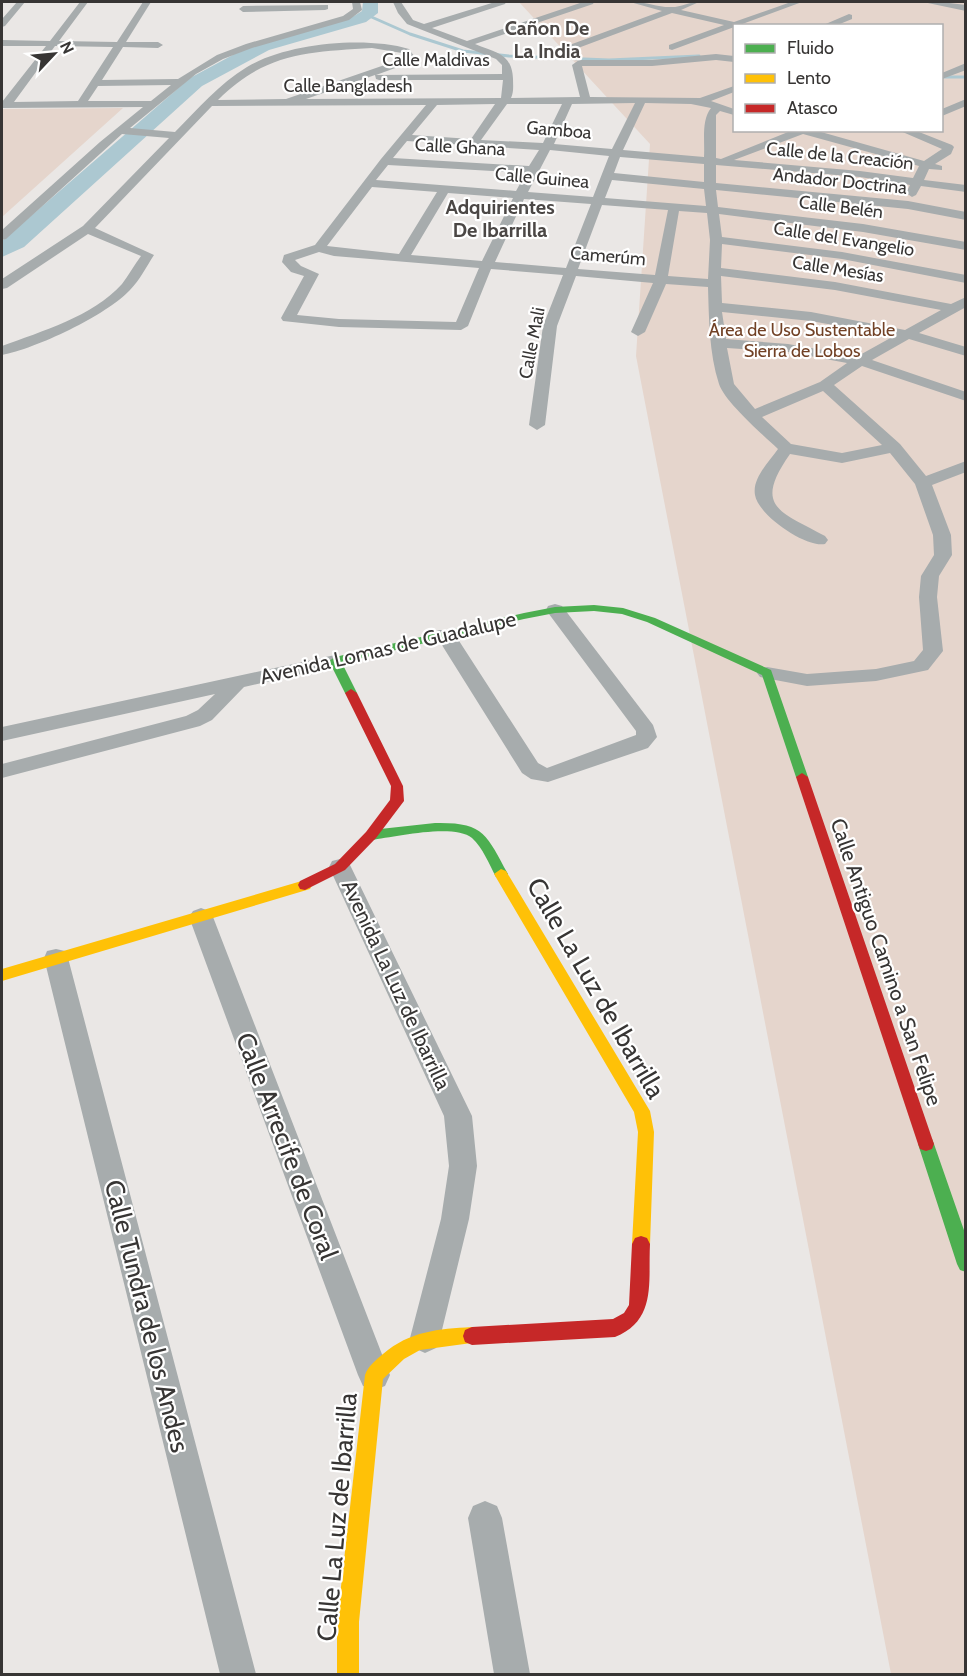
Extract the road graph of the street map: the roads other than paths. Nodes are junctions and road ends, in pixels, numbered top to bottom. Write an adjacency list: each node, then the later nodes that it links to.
1 (21, 2): 19 (street)
2 (84, 2): 27 (street)
3 (147, 2): 28 (street)
4 (356, 2): 25 (street)
5 (411, 2): 12 (street)
6 (502, 2): 24 (street)
7 (590, 2): 30 (street)
8 (634, 2): 16 (street)
9 (695, 2): 16 (street)
10 (798, 2): 20 (street)
11 (927, 2): 15 (street)
12 (398, 3): 24 (street)
13 (244, 5): 14 (street); 18 (street)
14 (325, 8)
15 (966, 8)
16 (672, 10): 22 (street); 33 (street)
17 (849, 17): 21 (street)
18 (242, 22)
19 (2, 24)
20 (738, 24)
21 (830, 24)
22 (733, 25)
23 (733, 26): 32 (street)
24 (422, 28): 30 (street)
25 (280, 39): 31 (street); 39 (street)
26 (2, 43): 27 (street)
27 (52, 44): 28 (street); 53 (street)
28 (118, 45): 29 (street); 41 (street)
29 (158, 45)
30 (464, 45): 38 (street)
31 (307, 47): 37 (street); 46 (street)
32 (672, 47)
33 (567, 49)
34 (733, 59): 43 (street)
35 (966, 66): 36 (street)
36 (943, 75): 40 (street)
37 (363, 77): 38 (street, Calle Maldivas); 47 (street)
38 (509, 77): 48 (street)
39 (180, 82): 41 (street); 49 (street)
40 (960, 82)
41 (95, 83): 54 (street)
42 (733, 90): 52 (street, Calle Bangladesh)
43 (586, 100): 48 (street, Calle Bangladesh); 52 (street, Calle Bangladesh)
44 (434, 102): 47 (street, Calle Bangladesh); 48 (street, Calle Bangladesh); 62 (street)
45 (966, 102): 56 (street)
46 (208, 103): 47 (street, Calle Bangladesh); 61 (street)
47 (286, 103)
48 (503, 103): 50 (street, Calle Bangladesh); 63 (street)
49 (156, 104): 54 (street); 57 (street)
50 (567, 104): 51 (street, Calle Bangladesh); 65 (street)
51 (640, 104): 52 (street, Calle Bangladesh); 66 (street, Calle Mali)
52 (705, 104): 55 (street); 68 (street)
53 (4, 105): 54 (street)
54 (81, 105)
55 (733, 111)
56 (943, 113)
57 (126, 131): 61 (street); 88 (street)
58 (798, 132): 68 (street)
59 (805, 132): 64 (street)
60 (908, 132): 69 (street)
61 (171, 135): 86 (street)
62 (404, 138): 63 (street, Gamboa); 67 (street)
63 (474, 142): 65 (street, Gamboa)
64 (858, 146): 69 (street); 70 (street)
65 (548, 147): 66 (street, Gamboa); 71 (street)
66 (616, 153): 68 (street, Gamboa); 73 (street, Calle Mali)
67 (385, 161): 71 (street, Calle Ghana); 75 (street)
68 (715, 161): 70 (street, Calle de la Creación); 76 (street)
69 (925, 165): 72 (street); 74 (street)
70 (796, 169): 74 (street, Calle de la Creación)
71 (534, 170): 79 (street)
72 (945, 170)
73 (609, 176): 76 (street); 81 (street, Calle Mali)
74 (916, 181): 78 (street, Calle de la Creación); 87 (street)
75 (369, 183): 77 (street, Calle Guinea); 91 (street)
76 (710, 186): 80 (street, Andador Doctrina); 83 (street)
77 (445, 188): 79 (street, Calle Guinea); 92 (street)
78 (966, 189)
79 (522, 195): 81 (street, Calle Guinea); 93 (street)
80 (805, 195): 85 (street); 87 (street, Andador Doctrina)
81 (599, 201): 82 (street, Calle Guinea); 94 (street, Calle Mali)
82 (674, 208): 83 (street, Calle Guinea); 96 (street)
83 (712, 210): 85 (street, Calle Belén); 89 (street)
84 (966, 216): 87 (street, Andador Doctrina)
85 (786, 219): 87 (street, Calle Belén)
86 (87, 229): 98 (street); 104 (street)
87 (902, 234): 89 (street, Calle del Evangelio); 90 (street, Calle Belén); 97 (street, Calle del Evangelio)
88 (2, 236)
89 (716, 240): 95 (street)
90 (966, 246)
91 (319, 248): 92 (street, Camerúm); 93 (street)
92 (403, 258): 93 (street, Camerúm)
93 (485, 265): 94 (street, Camerúm)
94 (569, 271): 96 (street, Camerúm); 110 (street, Calle Mali)
95 (716, 278): 96 (street, Camerúm); 99 (street, Calle Mesías); 100 (street)
96 (661, 279): 101 (street)
97 (966, 279)
98 (2, 285)
99 (959, 304): 102 (street)
100 (717, 307): 102 (street); 103 (street)
101 (638, 332)
102 (910, 334): 105 (street); 106 (street)
103 (718, 343): 106 (street); 109 (street)
104 (2, 351)
105 (966, 352)
106 (860, 361): 107 (street); 108 (street)
107 (825, 385): 109 (street); 111 (street)
108 (966, 397)
109 (752, 416): 112 (street)
110 (537, 425)
111 (894, 447): 112 (street); 114 (street)
112 (786, 448): 115 (street)
113 (966, 466): 114 (street)
114 (923, 483): 119 (street)
115 (819, 540)
116 (555, 610): 117 (street, Avenida Lomas de Guadalupe); 117 (street); 119 (street, Avenida Lomas de Guadalupe)
117 (445, 634): 118 (street, Avenida Lomas de Guadalupe)
118 (335, 661): 120 (street, Avenida Lomas de Guadalupe); 123 (street, Avenida La Luz de Ibarrilla)
119 (767, 673): 128 (street, Calle Antiguo Camino a San Felipe)
120 (238, 682): 121 (street, Avenida Lomas de Guadalupe); 122 (street)
121 (2, 734)
122 (2, 771)
123 (371, 835): 124 (street, Avenida La Luz de Ibarrilla); 129 (street, Calle La Luz de Ibarrilla)
124 (340, 867): 125 (street); 129 (street, Avenida La Luz de Ibarrilla)
125 (201, 917): 126 (street); 130 (street, Calle Arrecife de Coral)
126 (56, 958): 127 (street); 132 (street, Calle Tundra de los Andes)
127 (2, 975)
128 (966, 1264)
129 (424, 1338): 130 (street, Calle La Luz de Ibarrilla)
130 (374, 1375): 133 (street, Calle La Luz de Ibarrilla)
131 (485, 1518): 134 (street)
132 (238, 1674)
133 (348, 1674)
134 (512, 1674)

